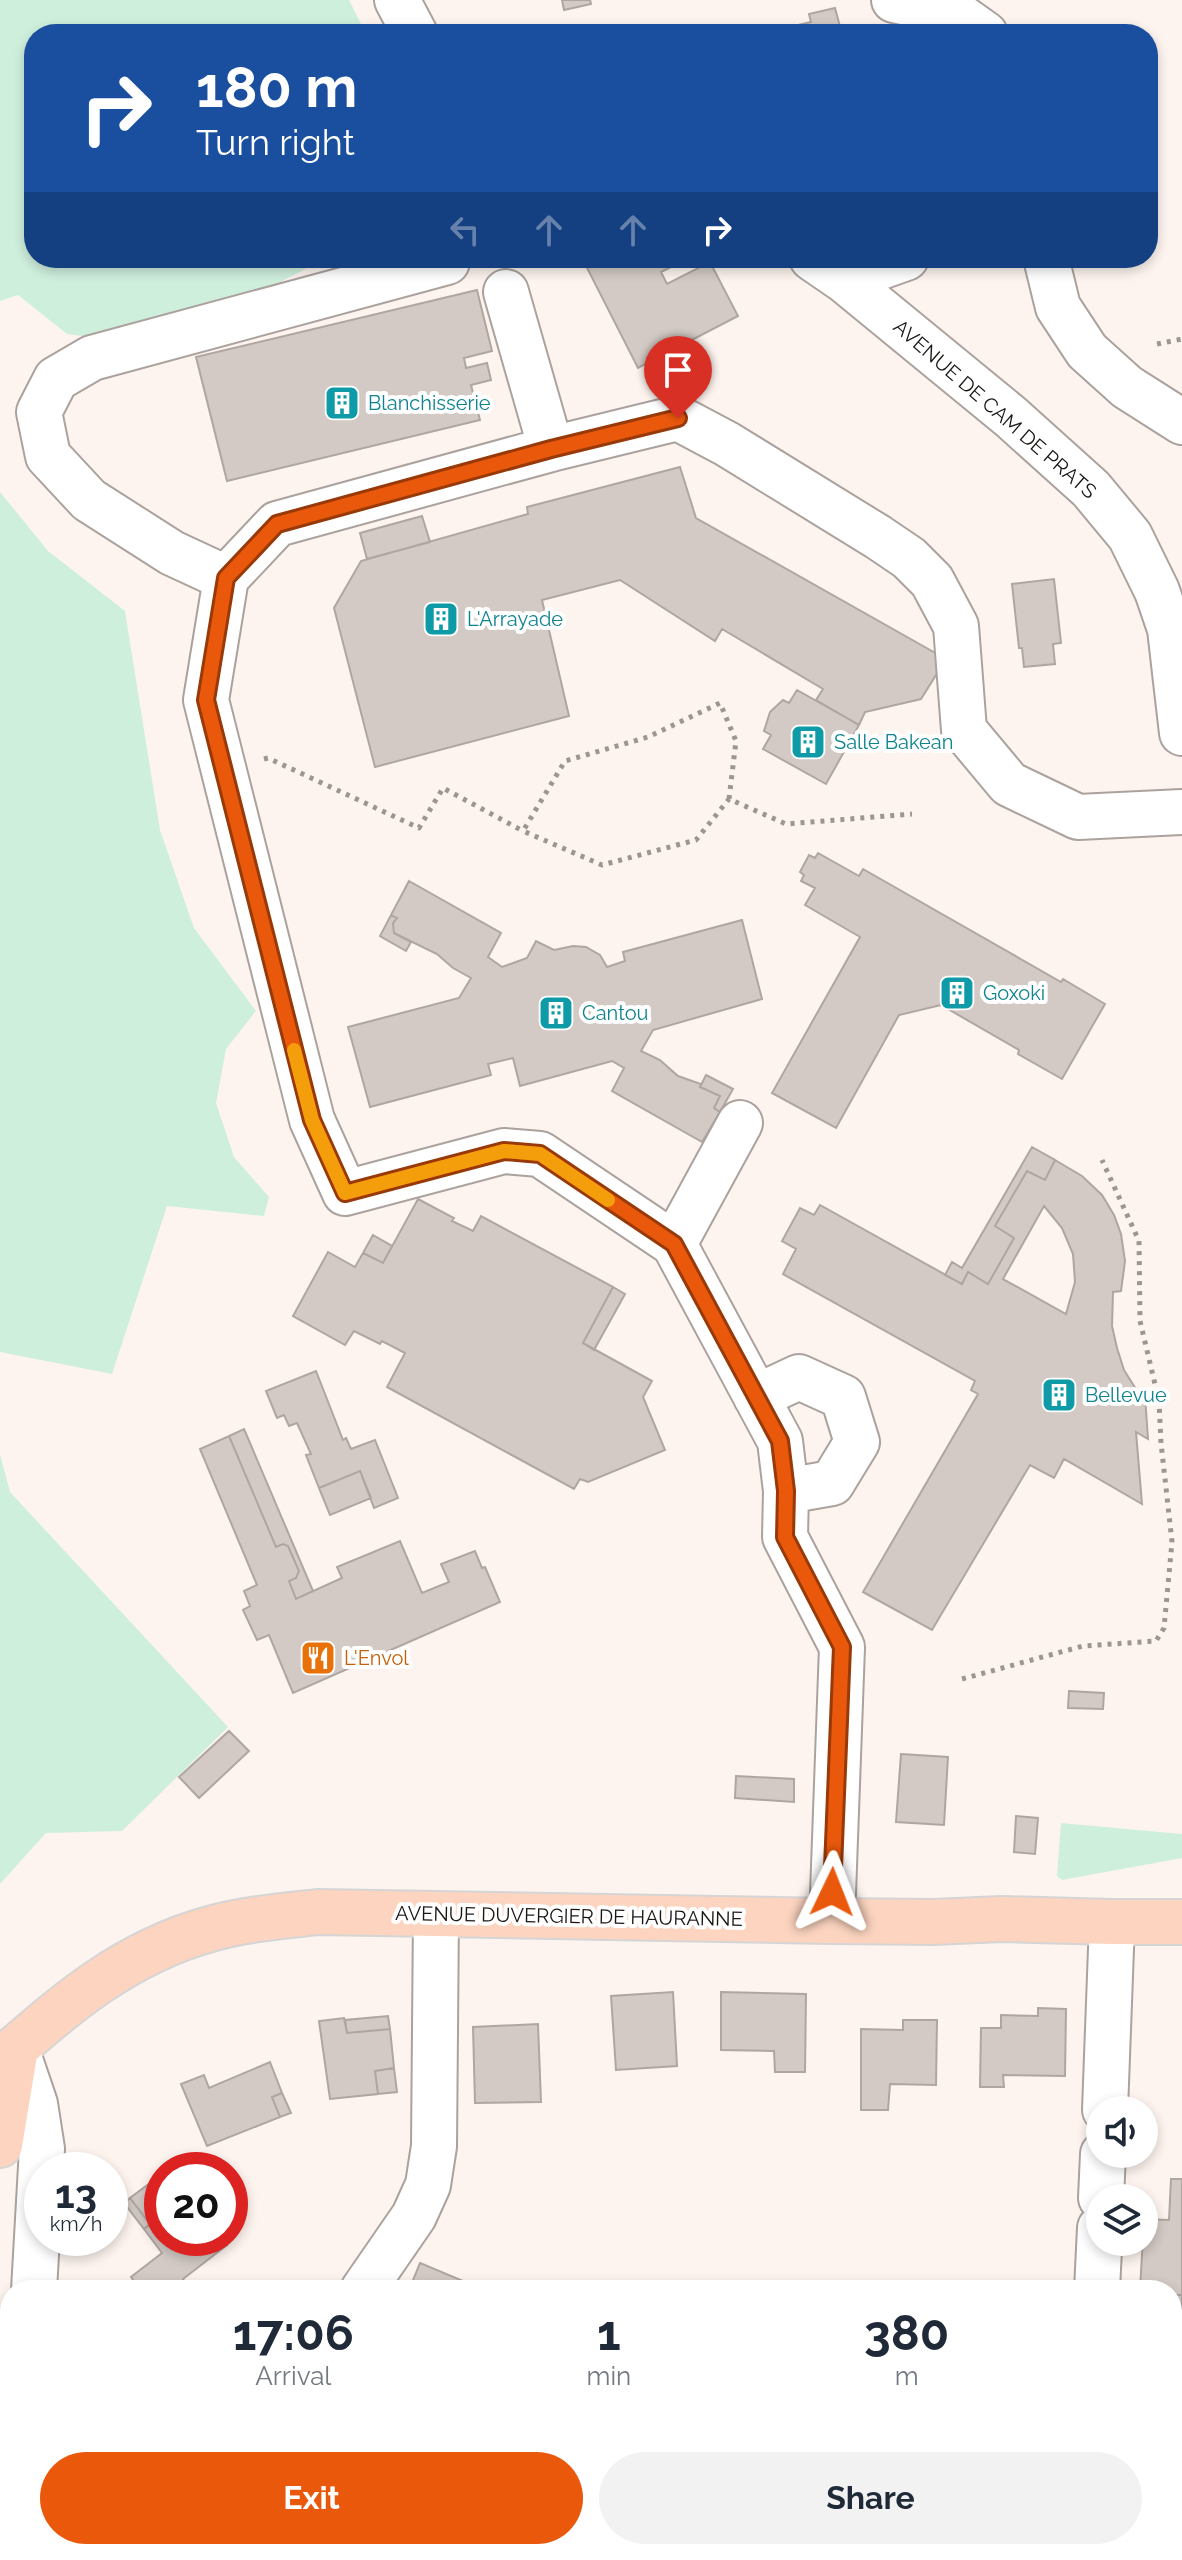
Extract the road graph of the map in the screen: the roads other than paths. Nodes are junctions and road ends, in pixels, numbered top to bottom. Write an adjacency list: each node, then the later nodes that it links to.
1 (397, 0): 3 (street)
2 (894, 0): 4 (street)
3 (410, 24)
4 (971, 24)
5 (425, 268): 11 (street)
6 (1048, 268): 9 (street)
7 (828, 269): 12 (street, AVENUE DE CAM DE PRATS)
8 (506, 292): 10 (street)
9 (1182, 422)
10 (551, 449): 11 (street); 13 (street)
11 (226, 578): 15 (street)
12 (1182, 733)
13 (1182, 812)
14 (740, 1123): 15 (street)
15 (674, 1244): 16 (street)
16 (756, 1397): 17 (street); 17 (street)
17 (786, 1491): 19 (street)
18 (436, 1914): 19 (main road, AVENUE DUVERGIER DE HAURANNE); 22 (main road, AVENUE DUVERGIER DE HAURANNE); 27 (street)
19 (832, 1921): 20 (main road, AVENUE DUVERGIER DE HAURANNE)
20 (1112, 1922): 21 (main road, AVENUE DUVERGIER DE HAURANNE); 23 (street)
21 (1182, 1922)
22 (8, 2055): 24 (main road); 26 (street)
23 (1106, 2096)
24 (0, 2145)
25 (1099, 2256): 28 (street)
26 (35, 2280)
27 (370, 2280)
28 (1097, 2280)

